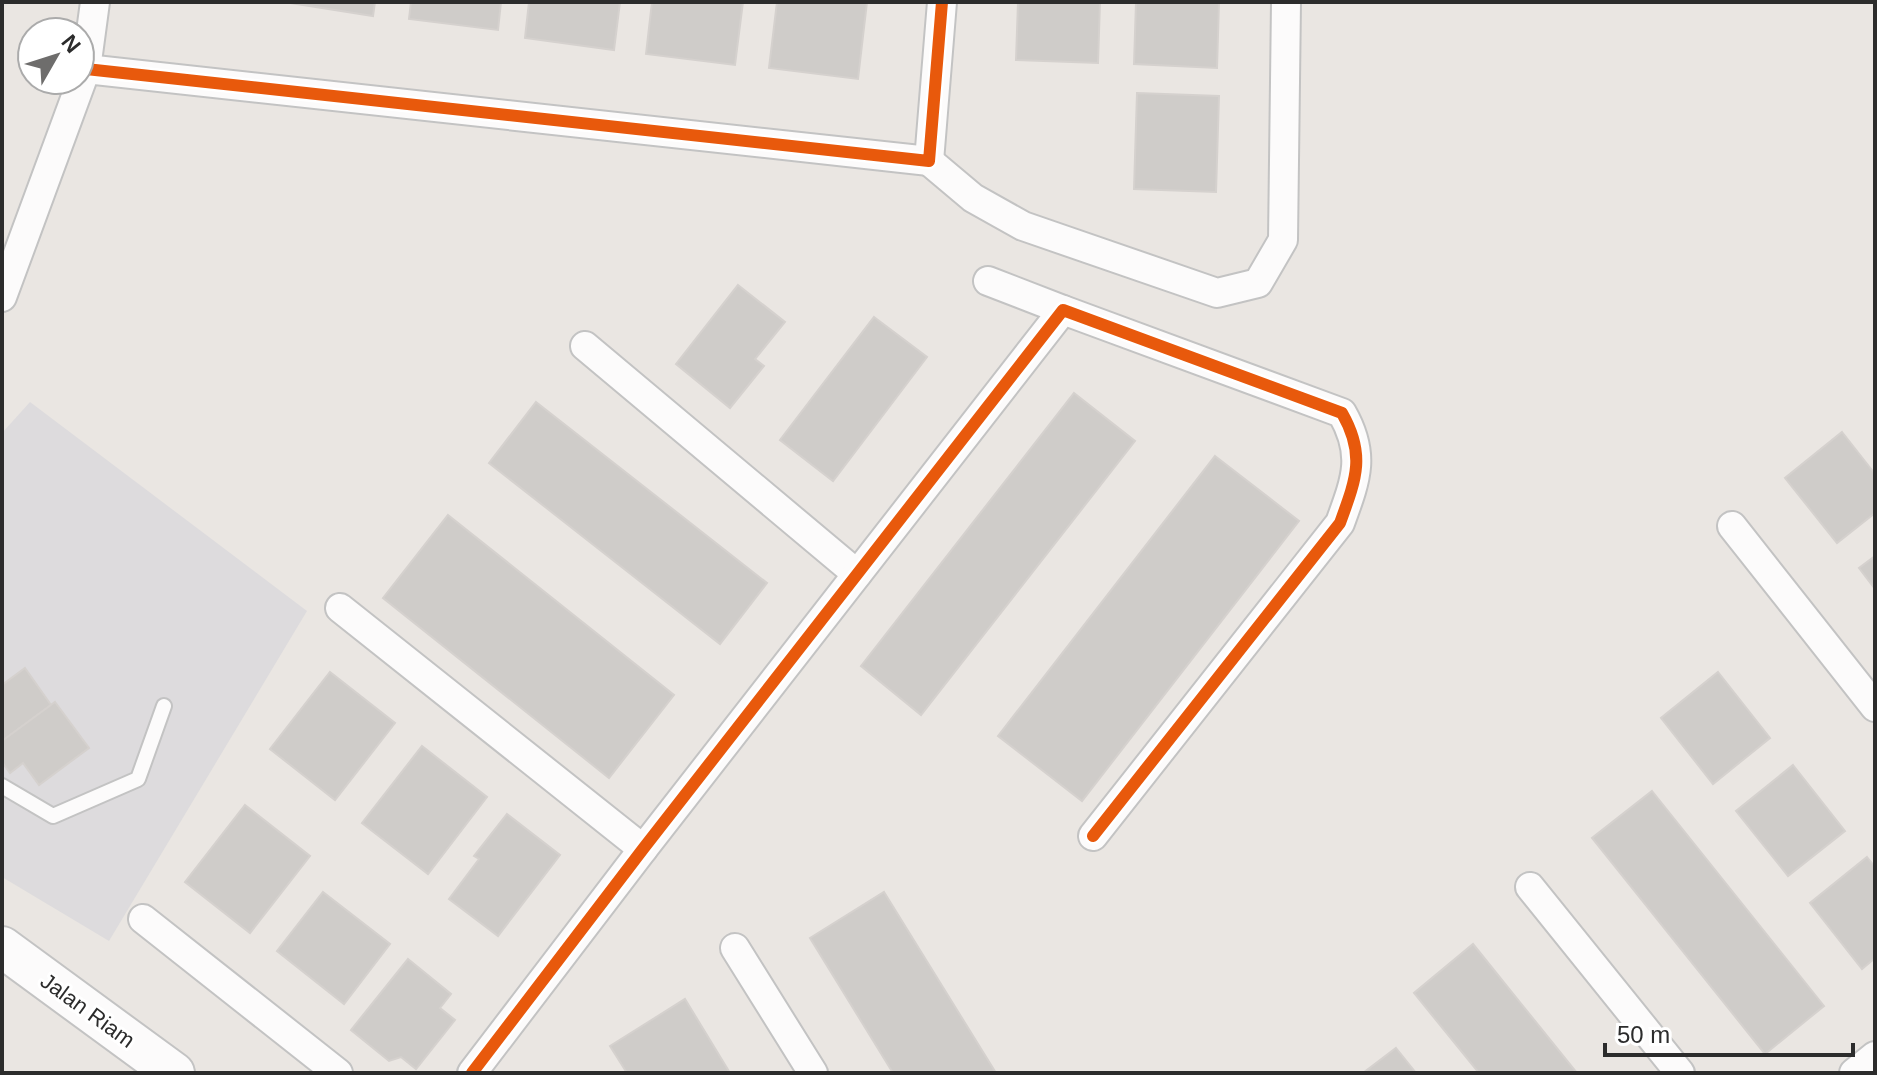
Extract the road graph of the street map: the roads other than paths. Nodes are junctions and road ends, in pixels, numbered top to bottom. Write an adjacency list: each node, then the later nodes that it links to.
1 (942, 2): 5 (street)
2 (1286, 2): 5 (street)
3 (96, 70): 5 (street)
4 (76, 96): 7 (street)
5 (929, 161)
6 (988, 281): 8 (street)
7 (2, 297)
8 (1063, 310): 11 (street); 16 (street)
9 (585, 346): 11 (street)
10 (1732, 526): 14 (street)
11 (857, 574): 17 (street)
12 (340, 608): 17 (street)
13 (164, 706): 15 (lane)
14 (1875, 707)
15 (2, 786)
16 (1093, 836)
17 (643, 849): 25 (street)
18 (1530, 887): 27 (street)
19 (143, 919): 24 (street)
20 (2, 947): 23 (main road, Jalan Riam)
21 (735, 948): 26 (street)
22 (1875, 1056): 28 (street)
23 (174, 1073)
24 (338, 1073)
25 (472, 1073)
26 (813, 1073)
27 (1680, 1073)
28 (1854, 1073)

